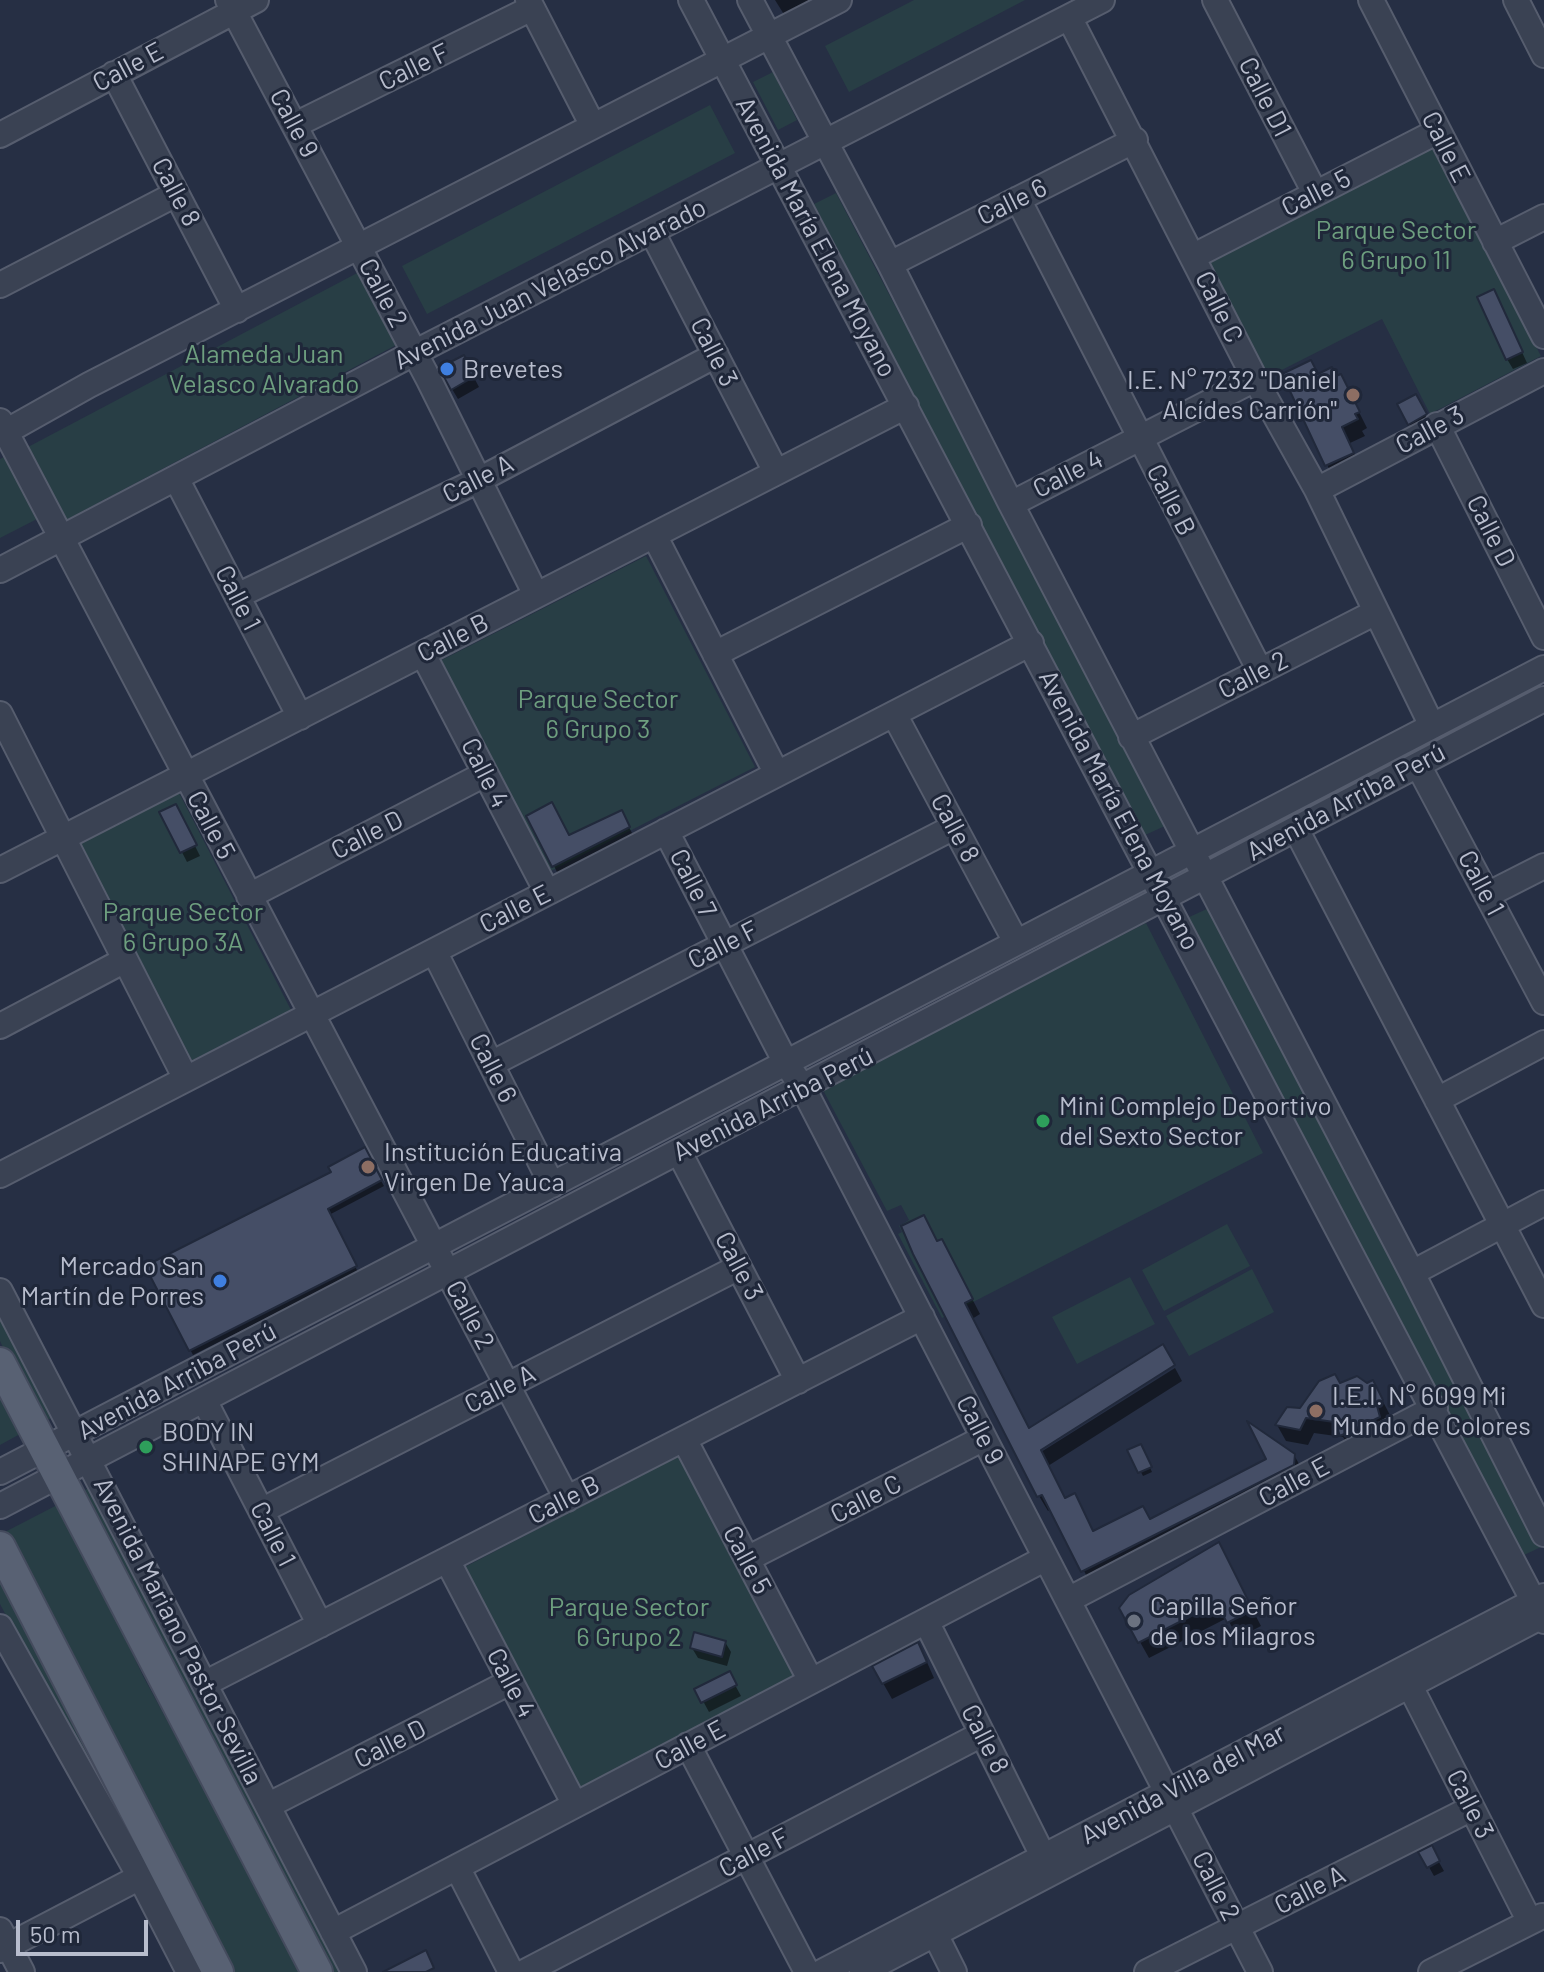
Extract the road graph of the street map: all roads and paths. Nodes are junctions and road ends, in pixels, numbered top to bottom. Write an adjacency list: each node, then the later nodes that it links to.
1 (256, 0): 10 (street, Calle E)
2 (691, 0): 14 (street, Avenida María Elena Moyano)
3 (750, 0): 12 (street, Avenida María Elena Moyano)
4 (839, 0): 12 (street)
5 (1102, 0): 11 (street, Avenida Juan Velasco Alvarado)
6 (1215, 0): 23 (street, Calle D1)
7 (1516, 0): 13 (street)
8 (1380, 3): 18 (street, Calle E)
9 (530, 4): 16 (street, Calle F); 17 (street)
10 (231, 6): 15 (street, Calle E); 16 (street, Calle 9)
11 (1069, 17): 20 (street, Calle C); 21 (street, Avenida Juan Velasco Alvarado)
12 (768, 36): 14 (street); 21 (street, Avenida María Elena Moyano)
13 (1544, 55)
14 (723, 60): 17 (street); 22 (street, Avenida María Elena Moyano)
15 (114, 74): 19 (street, Calle E); 24 (street, Calle 8)
16 (295, 125): 29 (street, Calle 9)
17 (593, 126): 29 (street)
18 (1438, 131): 23 (street, Calle 5); 28 (street, Calle E)
19 (0, 134)
20 (1135, 140): 25 (street, Calle 6); 30 (street, Calle C)
21 (826, 144): 22 (street, Avenida Juan Velasco Alvarado); 31 (street, Avenida María Elena Moyano)
22 (780, 167): 27 (street, Avenida Juan Velasco Alvarado); 39 (street, Avenida María Elena Moyano)
23 (1315, 193): 30 (street, Calle 5)
24 (176, 194): 32 (street); 33 (street, Calle 8)
25 (1018, 199): 31 (street, Calle 6); 42 (street, Calle B)
26 (1544, 217): 28 (street)
27 (652, 232): 35 (street, Avenida Juan Velasco Alvarado); 36 (street, Calle 3)
28 (1495, 242): 34 (street, Calle E)
29 (359, 247): 33 (street); 35 (street, Calle 2)
30 (1194, 256): 38 (street, Calle C)
31 (890, 264): 47 (street, Avenida María Elena Moyano)
32 (0, 285)
33 (237, 310): 41 (street)
34 (1544, 336)
35 (414, 353): 44 (street, Avenida Juan Velasco Alvarado); 45 (street, Calle 2)
36 (716, 355): 43 (street, Calle 3); 45 (street, Calle A)
37 (1544, 371): 40 (street, Calle 3)
38 (1255, 379): 42 (street, Calle 4); 46 (street, Calle C)
39 (906, 406): 43 (street, Calle B); 48 (street, Avenida María Elena Moyano)
40 (1437, 425): 46 (street, Calle 3); 55 (street, Calle D)
41 (2, 429): 50 (street, Calle 5)
42 (1139, 438): 47 (street, Calle 4); 60 (street, Calle B)
43 (776, 472): 49 (street, Calle B)
44 (177, 480): 50 (street, Avenida Juan Velasco Alvarado); 53 (street, Calle 1)
45 (477, 481): 52 (street, Calle 2); 53 (street, Calle A)
46 (1317, 490): 54 (street, Calle C)
47 (1011, 504): 66 (street, Avenida María Elena Moyano)
48 (969, 525): 56 (street, Avenida María Elena Moyano); 58 (street)
49 (654, 535): 52 (street, Calle B); 58 (street)
50 (61, 539): 51 (street, Avenida Juan Velasco Alvarado); 70 (street, Calle 5)
51 (0, 570)
52 (536, 595): 57 (street, Calle B)
53 (237, 596): 63 (street, Calle 1)
54 (1374, 613): 60 (street, Calle 2); 65 (street, Calle C)
55 (1544, 637)
56 (1031, 643): 62 (street, Calle E); 78 (street, Avenida María Elena Moyano)
57 (423, 654): 63 (street, Calle B); 68 (street, Calle 4)
58 (715, 654): 69 (street)
59 (1544, 668): 65 (street, Avenida Arriba Perú)
60 (1260, 671): 66 (street, Calle 2)
61 (1544, 699): 67 (street, Avenida Arriba Perú)
62 (894, 714): 69 (street, Calle E); 71 (street, Calle 8)
63 (300, 717): 70 (street, Calle B)
64 (2, 721): 74 (street)
65 (1432, 726): 75 (street, Avenida Arriba Perú)
66 (1131, 737): 75 (street, Avenida María Elena Moyano)
67 (1418, 765): 72 (street, Avenida Arriba Perú); 81 (street, Calle 1)
68 (485, 774): 80 (street, Calle 4); 82 (street, Calle D)
69 (777, 774): 73 (street, Calle E)
70 (185, 775): 74 (street, Calle B); 82 (street, Calle 5)
71 (954, 827): 84 (street, Calle 8); 85 (street, Calle F)
72 (1296, 829): 79 (street, Avenida Arriba Perú); 96 (street)
73 (666, 831): 80 (street, Calle E); 85 (street, Calle 7)
74 (63, 838): 77 (street, Calle B); 87 (street)
75 (1192, 851): 78 (street, Avenida Arriba Perú); 79 (street, Avenida María Elena Moyano)
76 (1544, 866): 81 (street)
77 (0, 870)
78 (1150, 871): 83 (street, Avenida María Elena Moyano); 84 (street, Avenida Arriba Perú)
79 (1204, 877): 83 (street, Avenida Arriba Perú); 104 (street, Avenida María Elena Moyano)
80 (547, 892): 86 (street, Calle E)
81 (1487, 895): 88 (street, Calle 1)
82 (249, 896): 89 (street, Calle 5)
83 (1165, 897): 95 (street, Avenida Arriba Perú); 112 (street, Avenida María Elena Moyano)
84 (1016, 942): 92 (street, Avenida Arriba Perú)
85 (724, 945): 92 (street, Calle 7); 93 (street, Calle F)
86 (434, 951): 89 (street, Calle E); 93 (street, Calle 6)
87 (125, 960): 90 (street); 94 (street)
88 (1544, 1002)
89 (311, 1014): 94 (street, Calle E); 102 (street, Calle 5)
90 (0, 1026)
91 (1544, 1043): 96 (street)
92 (786, 1063): 95 (street, Calle 9); 99 (street, Avenida Arriba Perú)
93 (491, 1064): 99 (street, Calle 6)
94 (186, 1079): 98 (street, Calle E)
95 (803, 1088): 97 (street, Avenida Arriba Perú); 107 (street, Calle 9)
96 (1437, 1100): 101 (street)
97 (679, 1152): 102 (street, Avenida Arriba Perú); 103 (street, Calle 3)
98 (0, 1175)
99 (552, 1185): 102 (street, Avenida Arriba Perú)
100 (1544, 1203): 101 (street)
101 (1502, 1225): 104 (street); 106 (street)
102 (441, 1259): 110 (street, Calle 2); 111 (street, Avenida Arriba Perú); 113 (street, Avenida Arriba Perú)
103 (739, 1267): 109 (street, Calle 3); 110 (street, Calle A)
104 (1412, 1273): 122 (street, Avenida María Elena Moyano)
105 (0, 1291): 113 (street, Avenida Mariano Pastor Sevilla)
106 (1544, 1305)
107 (922, 1317): 109 (street, Calle B); 114 (street, Calle 9)
108 (0, 1363): 117 (main road, Avenida Mariano Pastor Sevilla)
109 (798, 1381): 115 (street, Calle B)
110 (508, 1385): 119 (street, Calle 2); 121 (street, Calle A)
111 (204, 1400): 116 (street, Avenida Arriba Perú); 121 (street, Calle 1)
112 (1435, 1408): 127 (street, Calle E); 128 (street, Avenida María Elena Moyano)
113 (77, 1434): 116 (street, Avenida Mariano Pastor Sevilla); 117 (street, Avenida Arriba Perú)
114 (984, 1438): 124 (street, Calle 9); 125 (street, Calle C)
115 (684, 1439): 119 (street, Calle B); 125 (street, Calle 5)
116 (89, 1460): 117 (street, Avenida Arriba Perú); 134 (street, Avenida Mariano Pastor Sevilla)
117 (50, 1463): 118 (street, Avenida Arriba Perú); 120 (street, Avenida Arriba Perú); 154 (main road, Avenida Mariano Pastor Sevilla)
118 (0, 1472)
119 (567, 1499): 126 (street, Calle B)
120 (0, 1506)
121 (261, 1511): 130 (street, Calle 1)
122 (1544, 1534)
123 (0, 1547): 153 (main road)
124 (1046, 1558): 127 (street, Calle 9); 129 (street, Calle E)
125 (747, 1559): 132 (street, Calle 5)
126 (447, 1560): 130 (street, Calle B); 133 (street, Calle 4)
127 (1068, 1600): 138 (street, Calle 9)
128 (1541, 1610): 135 (street, Avenida Villa del Mar); 138 (street, Avenida Villa del Mar)
129 (926, 1621): 132 (street, Calle E); 136 (street, Calle 8)
130 (320, 1625): 134 (street, Calle B)
131 (4, 1643): 145 (street)
132 (811, 1681): 137 (street, Calle E)
133 (510, 1682): 139 (street, Calle D); 140 (street, Calle 4)
134 (206, 1683): 139 (street, Avenida Mariano Pastor Sevilla)
135 (1410, 1686): 138 (street, Avenida Villa del Mar); 141 (street, Calle 3)
136 (982, 1734): 142 (street, Calle 8); 143 (street, Calle F)
137 (688, 1745): 140 (street, Calle E); 143 (street)
138 (1171, 1800): 142 (street, Avenida Villa del Mar); 147 (street, Calle 2); 149 (street, Avenida Villa del Mar)
139 (269, 1805): 148 (street, Avenida Mariano Pastor Sevilla)
140 (575, 1805): 144 (street, Calle E)
141 (1472, 1808): 146 (street, Calle 3); 147 (street, Calle A)
142 (1043, 1856): 159 (street, Avenida Villa del Mar)
143 (747, 1857): 157 (street, Calle F); 158 (street)
144 (457, 1867): 148 (street, Calle E); 156 (street)
145 (140, 1877): 150 (street); 152 (street)
146 (1537, 1919): 164 (street)
147 (1237, 1927): 162 (street, Calle A); 163 (street, Calle 2)
148 (333, 1932): 155 (street, Avenida Mariano Pastor Sevilla)
149 (935, 1934): 160 (street, Avenida Villa del Mar); 161 (street)
150 (3, 1942): 151 (street)
151 (22, 1972)
152 (189, 1972)
153 (218, 1972)
154 (317, 1972)
155 (354, 1972)
156 (511, 1972)
157 (525, 1972)
158 (807, 1972)
159 (822, 1972)
160 (862, 1972)
161 (954, 1972)
162 (1147, 1972)
163 (1260, 1972)
164 (1431, 1972)

